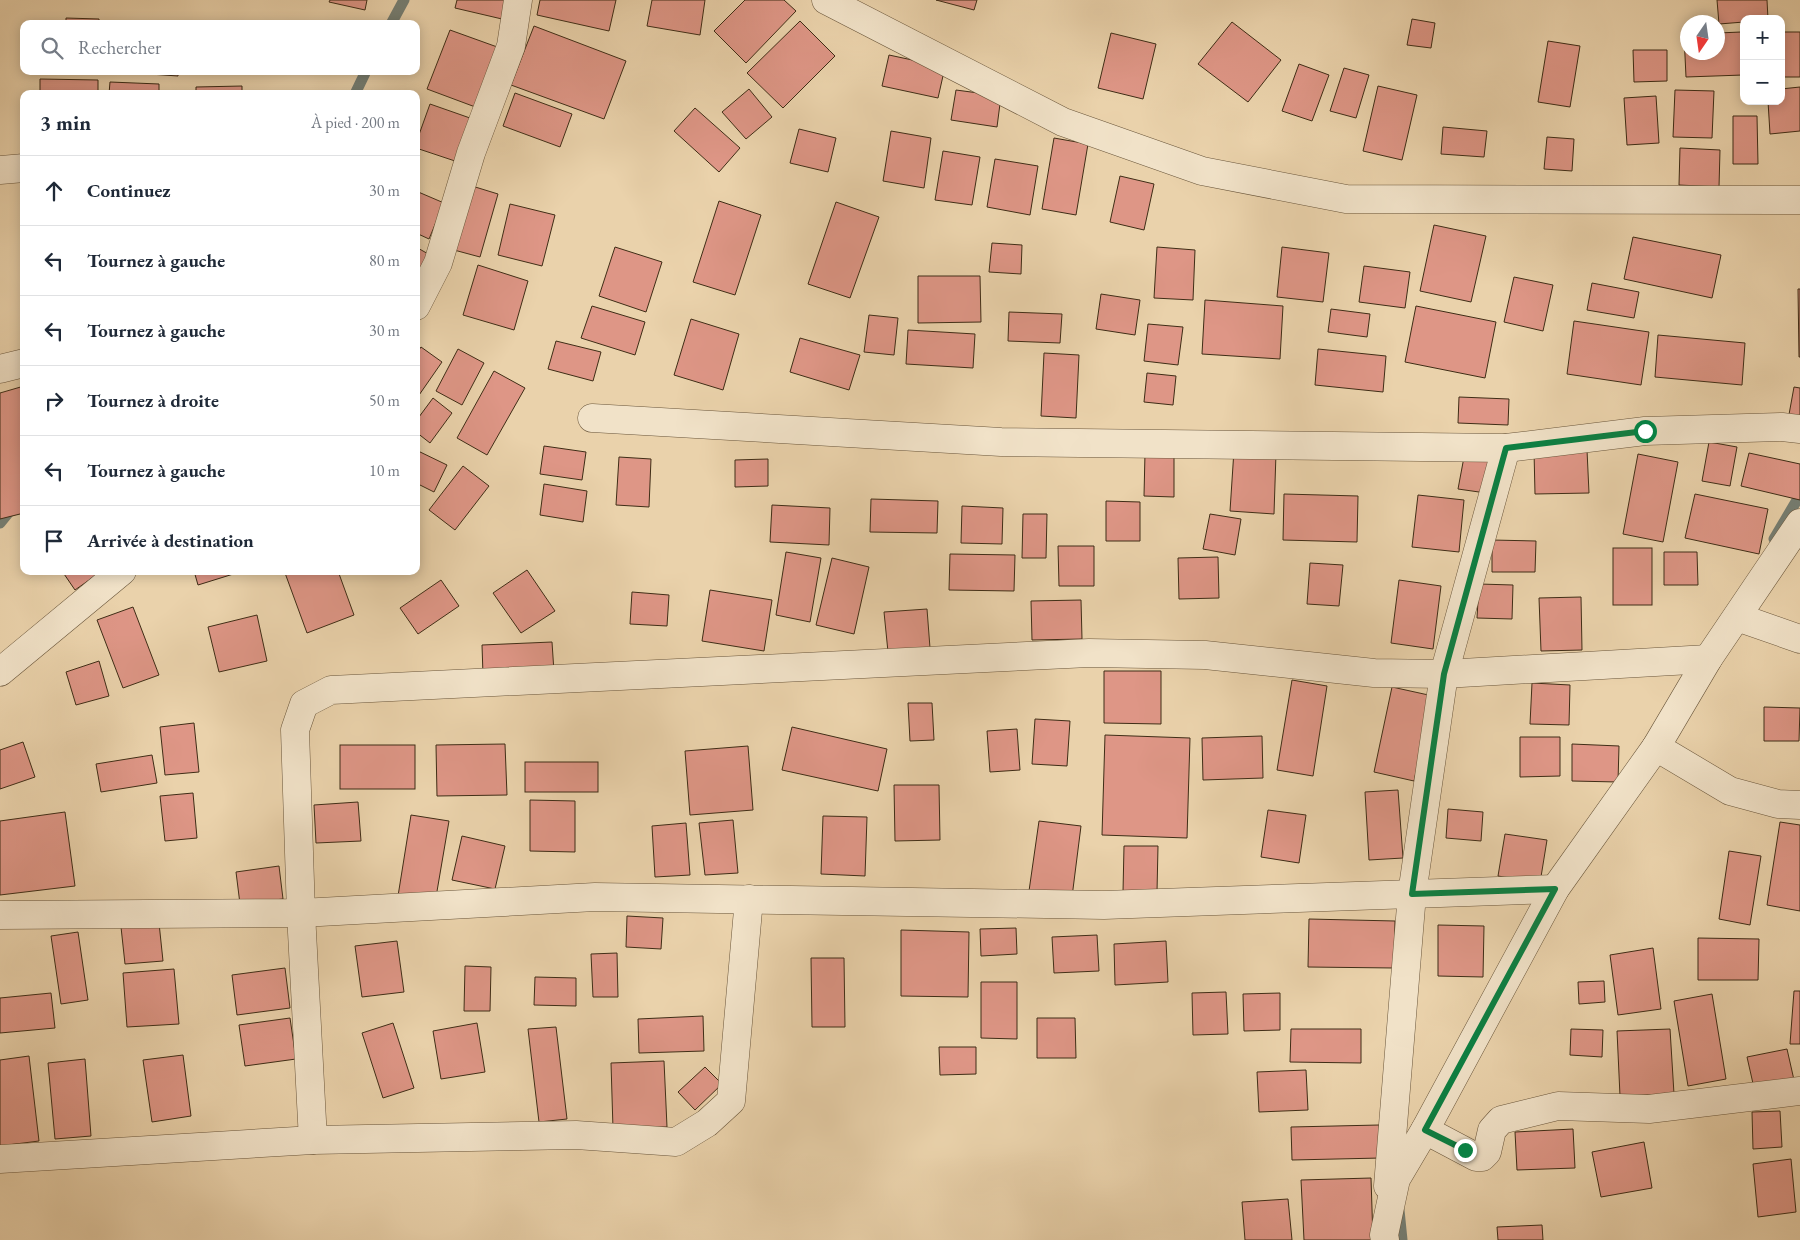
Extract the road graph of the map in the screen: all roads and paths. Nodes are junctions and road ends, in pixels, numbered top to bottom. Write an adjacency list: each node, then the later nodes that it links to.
1 (518, 0): 6 (street)
2 (826, 0): 5 (street)
3 (20, 168): 4 (street)
4 (0, 170)
5 (1800, 200)
6 (420, 298)
7 (20, 364): 8 (street)
8 (0, 369)
9 (592, 418): 11 (street)
10 (1800, 430): 11 (street)
11 (1506, 448): 18 (street)
12 (1800, 523): 14 (street)
13 (117, 575): 17 (street)
14 (1737, 617): 15 (street); 16 (street)
15 (1800, 639)
16 (1708, 659): 18 (street); 19 (street)
17 (0, 672)
18 (1444, 674): 22 (street); 24 (street)
19 (1656, 747): 20 (street); 21 (street)
20 (1800, 805)
21 (1555, 889): 22 (street); 27 (street)
22 (1412, 894): 23 (street); 30 (street)
23 (749, 899): 24 (street); 28 (street)
24 (301, 913): 25 (street); 28 (street)
25 (0, 916)
26 (1800, 1091): 27 (street)
27 (1425, 1130): 30 (street)
28 (313, 1140): 29 (street)
29 (0, 1159)
30 (1384, 1237)

